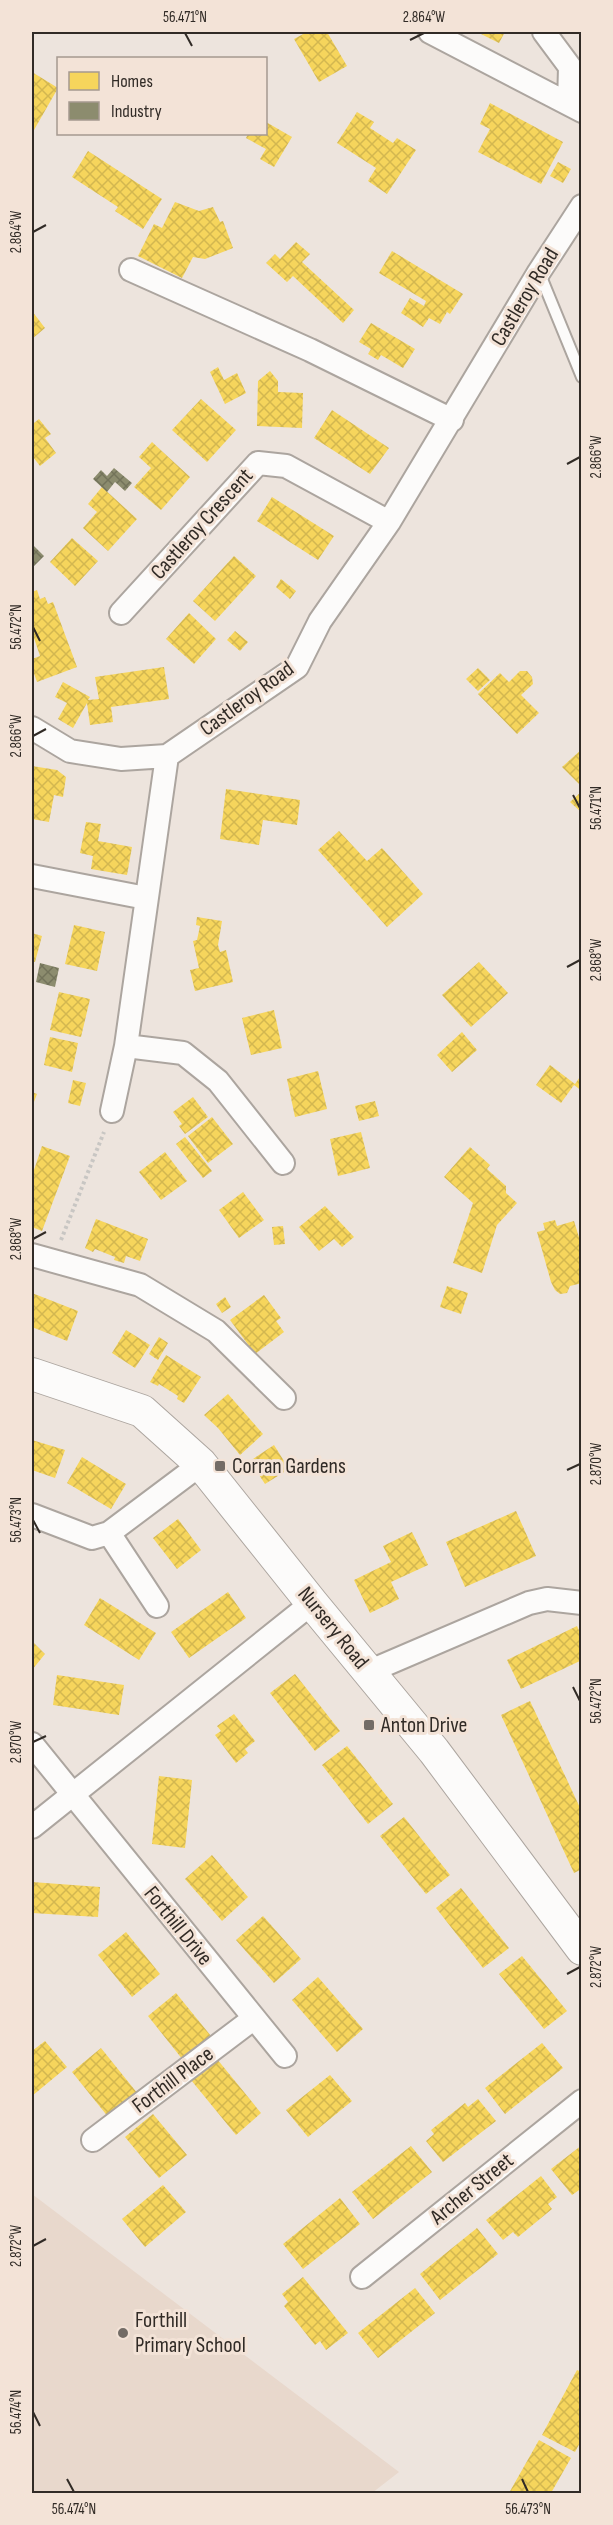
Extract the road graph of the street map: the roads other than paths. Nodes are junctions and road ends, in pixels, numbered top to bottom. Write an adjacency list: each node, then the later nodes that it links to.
1 (430, 32): 3 (street)
2 (544, 32): 3 (street)
3 (575, 107)
4 (582, 206): 6 (street, Castleroy Road)
5 (131, 270): 8 (street)
6 (538, 272): 7 (lane); 8 (street, Castleroy Road)
7 (582, 377)
8 (452, 420): 9 (street, Castleroy Road)
9 (389, 522): 10 (street, Castleroy Crescent); 12 (street, Castleroy Road)
10 (121, 613)
11 (32, 728): 12 (street)
12 (166, 756): 14 (street)
13 (32, 876): 14 (street)
14 (146, 898): 15 (street)
15 (126, 1046): 16 (street); 17 (street)
16 (112, 1111)
17 (283, 1163)
18 (32, 1255): 20 (street)
19 (32, 1374): 21 (street, Nursery Road)
20 (284, 1398)
21 (201, 1464): 23 (street); 24 (street, Nursery Road)
22 (32, 1515): 23 (street)
23 (109, 1533): 26 (street)
24 (312, 1603): 27 (street, Nursery Road); 29 (street)
25 (582, 1603): 27 (street)
26 (157, 1606)
27 (368, 1671): 31 (street, Nursery Road)
28 (32, 1744): 29 (street, Forthill Drive)
29 (72, 1795): 30 (street); 32 (street, Forthill Drive)
30 (32, 1827)
31 (582, 1949)
32 (253, 2019): 33 (street, Forthill Drive); 35 (street, Forthill Place)
33 (285, 2056)
34 (582, 2101): 36 (street, Archer Street)
35 (93, 2140)
36 (362, 2277)

